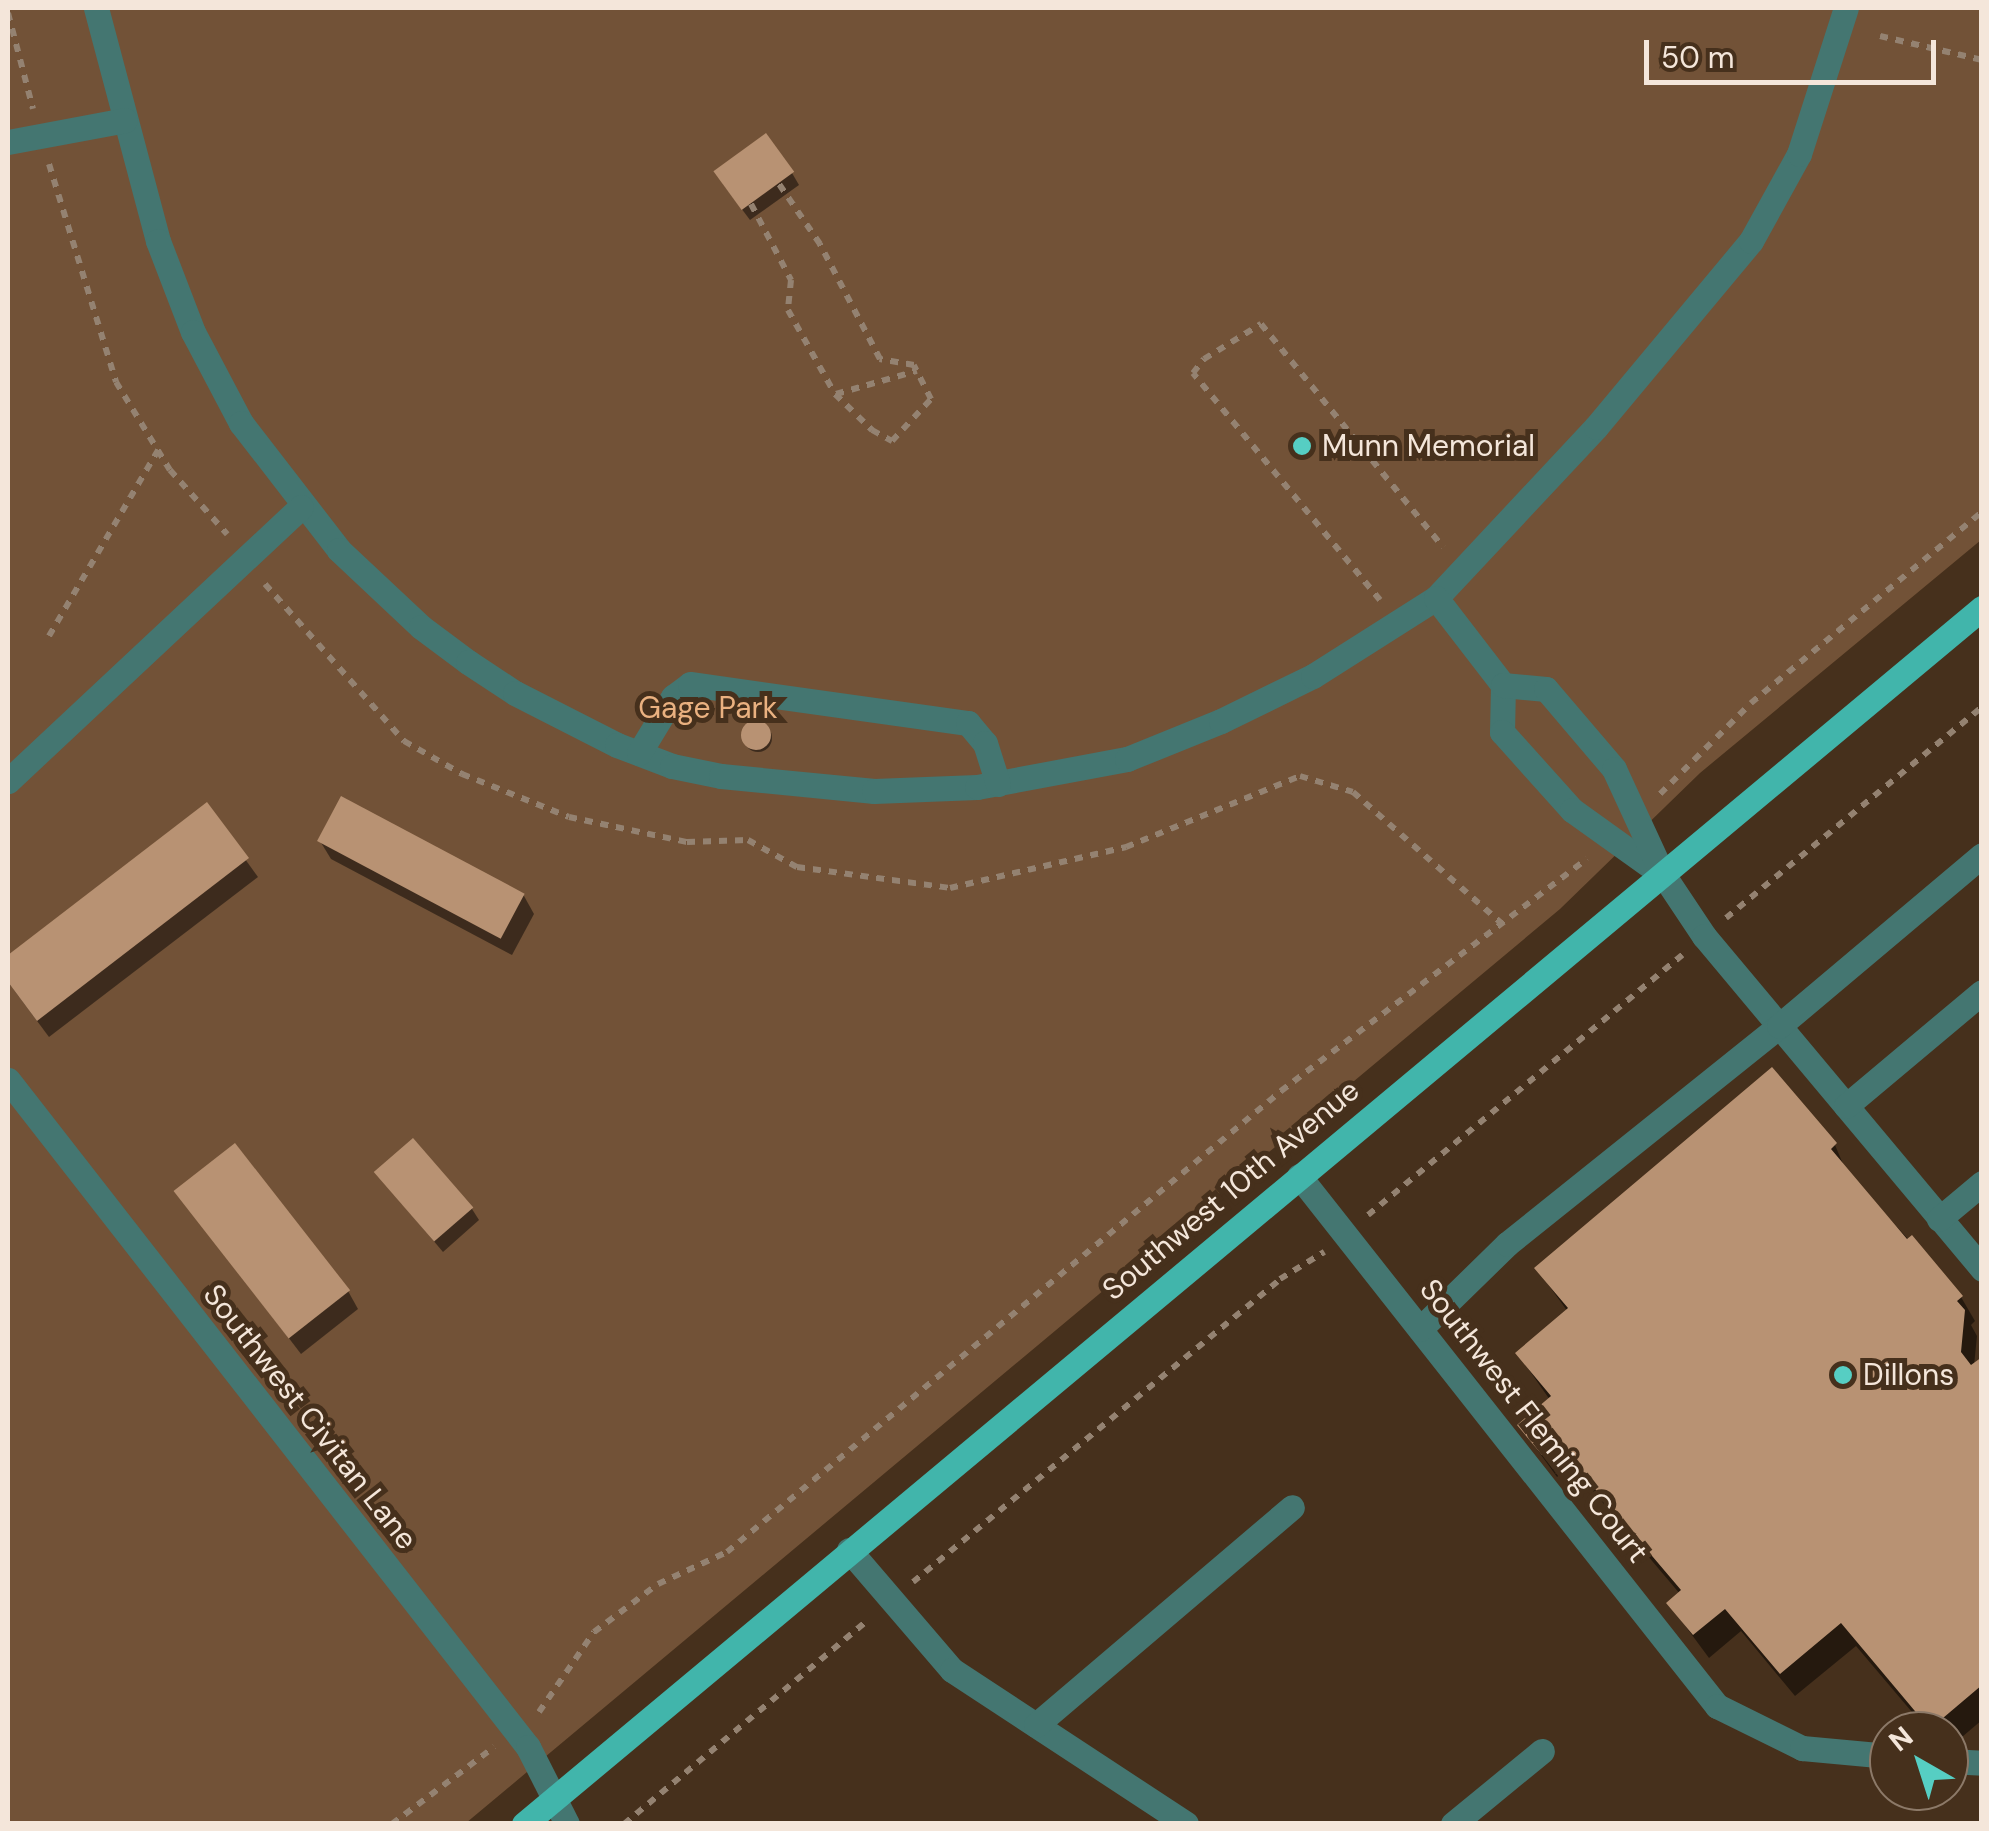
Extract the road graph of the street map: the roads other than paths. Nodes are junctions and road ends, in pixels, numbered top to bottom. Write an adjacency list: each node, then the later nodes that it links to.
1 (96, 8): 3 (street)
2 (1846, 8): 6 (street)
3 (125, 120): 4 (street); 5 (street)
4 (8, 142)
5 (302, 507): 9 (street); 10 (street)
6 (1436, 598): 8 (street); 11 (street)
7 (1982, 608): 13 (main road, Southwest 10th Avenue)
8 (1503, 686): 13 (street); 13 (street)
9 (639, 753): 11 (street); 11 (street)
10 (8, 782)
11 (998, 784)
12 (1982, 855): 15 (street)
13 (1662, 873): 15 (street); 18 (main road, Southwest 10th Avenue)
14 (1982, 992): 17 (street)
15 (1779, 1026): 17 (street); 22 (street)
16 (11, 1092): 28 (street, Southwest Civitan Lane)
17 (1846, 1106): 20 (street)
18 (1298, 1176): 22 (street, Southwest Fleming Court); 24 (main road, Southwest 10th Avenue)
19 (1982, 1183): 20 (street)
20 (1939, 1219): 21 (street)
21 (1982, 1270)
22 (1420, 1329): 27 (street, Southwest Fleming Court)
23 (1292, 1507): 25 (street)
24 (849, 1550): 25 (street); 28 (main road, Southwest 10th Avenue)
25 (1036, 1725): 31 (street)
26 (1542, 1751): 32 (street)
27 (1869, 1754)
28 (557, 1796): 29 (main road, Southwest 10th Avenue); 30 (street, Southwest Civitan Lane)
29 (524, 1824)
30 (567, 1824)
31 (1186, 1824)
32 (1452, 1824)

